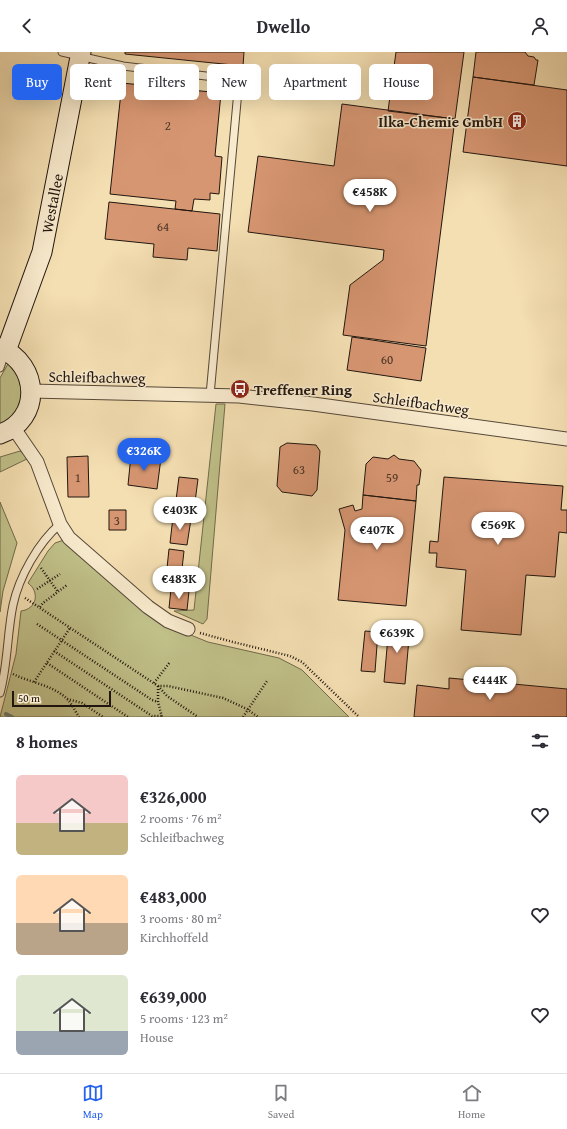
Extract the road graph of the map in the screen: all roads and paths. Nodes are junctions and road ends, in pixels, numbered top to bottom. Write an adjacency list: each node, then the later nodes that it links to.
1 (62, 52): 2 (lane)
2 (81, 54): 3 (main road, Westallee); 5 (lane)
3 (2, 356): 4 (main road)
4 (31, 392): 5 (street, Schleifbachweg); 6 (main road)
5 (210, 395): 7 (street, Schleifbachweg)
6 (7, 431): 8 (street)
7 (567, 438)
8 (60, 524): 14 (lane); 19 (street)
9 (41, 568): 11 (path)
10 (60, 574): 11 (path)
11 (50, 581): 13 (path); 15 (path)
12 (67, 585): 15 (path)
13 (37, 589)
14 (16, 592): 16 (path); 24 (lane)
15 (58, 592): 16 (path)
16 (40, 607): 18 (path)
17 (37, 624): 20 (path)
18 (70, 628): 20 (path); 27 (path)
19 (188, 630): 40 (path)
20 (62, 640): 21 (path); 31 (path)
21 (54, 651): 23 (path); 33 (path)
22 (170, 662): 27 (path)
23 (47, 663): 26 (path); 36 (path)
24 (6, 670): 26 (path); 29 (lane)
25 (267, 681): 32 (path)
26 (34, 682): 30 (path)
27 (154, 683): 28 (path)
28 (158, 686): 31 (path); 32 (path); 37 (path)
29 (0, 693)
30 (67, 699): 34 (path); 35 (path)
31 (158, 702): 33 (path)
32 (247, 710): 38 (path); 39 (path)
33 (162, 716)
34 (79, 717)
35 (103, 717)
36 (128, 717)
37 (198, 717)
38 (242, 717)
39 (258, 717)
40 (359, 717)

